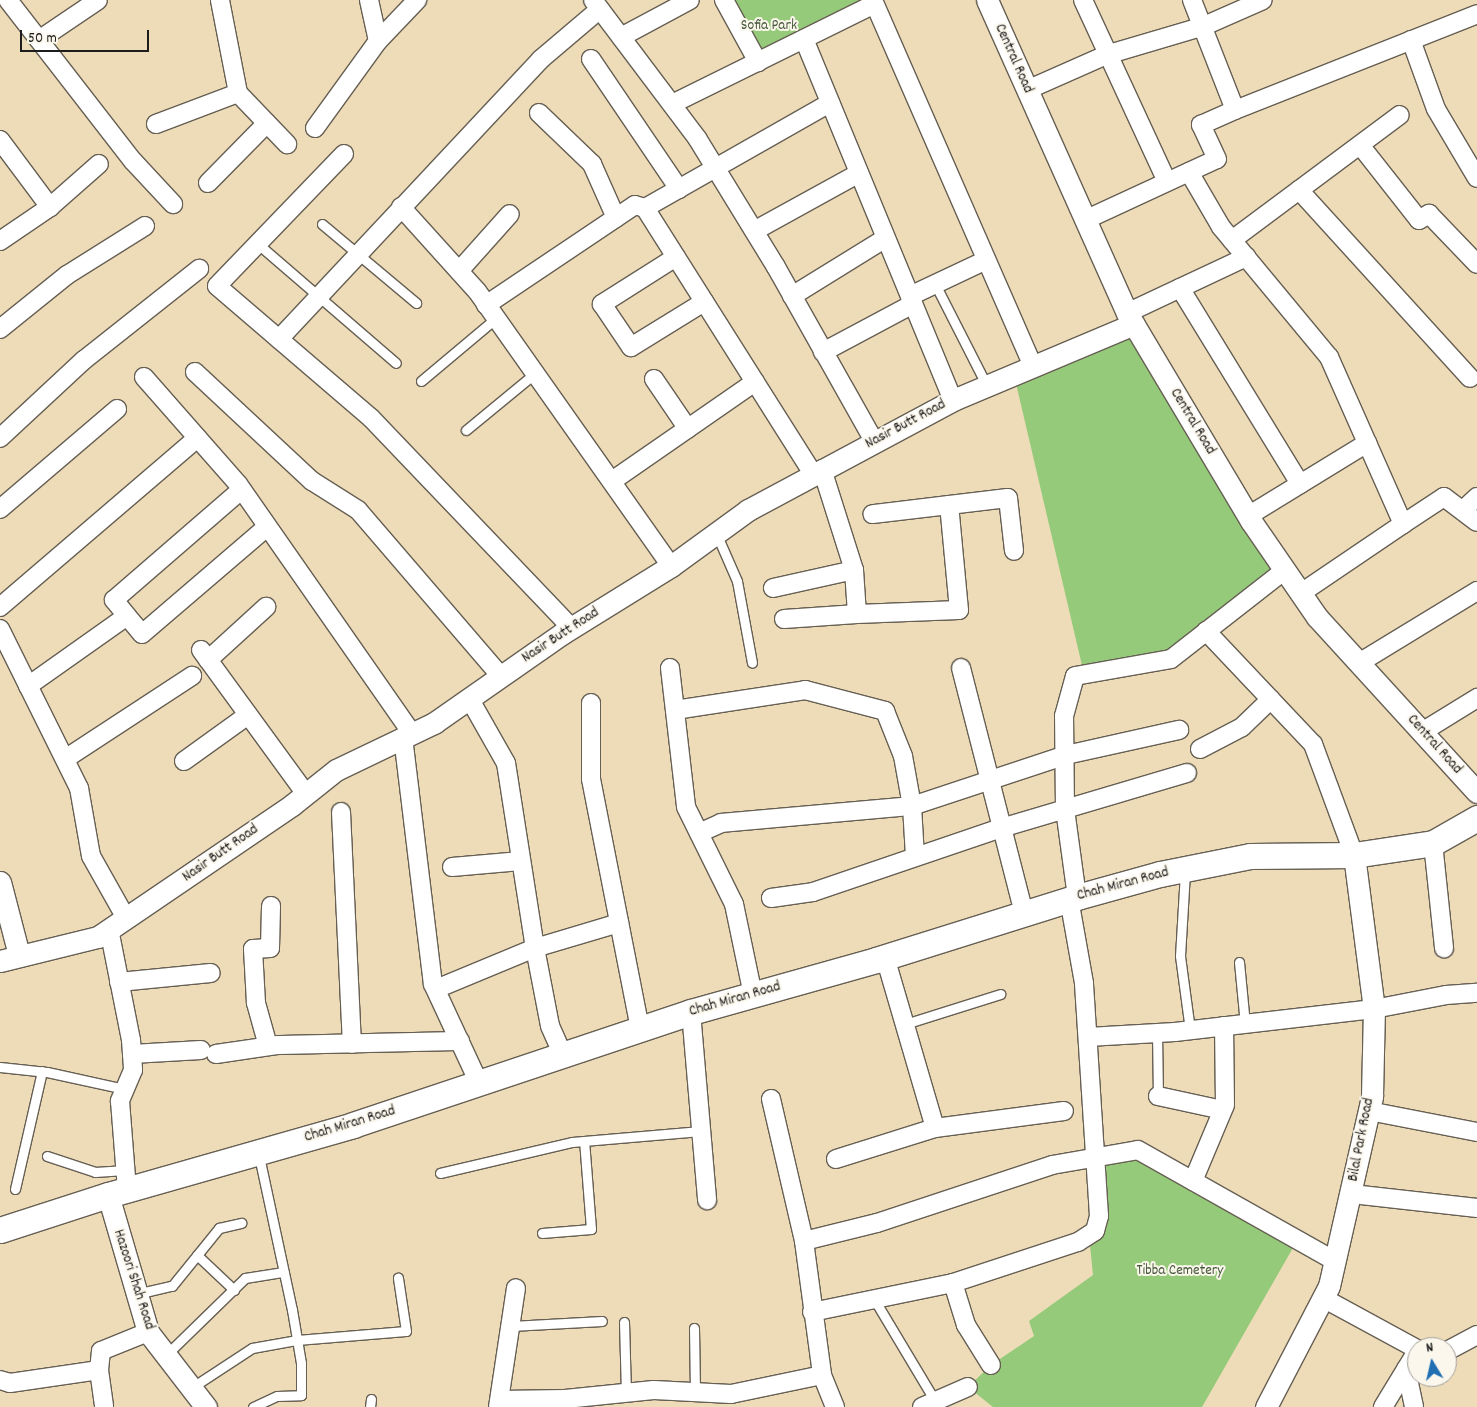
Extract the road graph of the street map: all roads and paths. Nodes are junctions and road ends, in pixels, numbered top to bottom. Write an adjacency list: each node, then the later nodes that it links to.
1 (8, 0): 18 (street)
2 (98, 0): 18 (street)
3 (220, 0): 25 (street)
4 (369, 0): 20 (street)
5 (417, 0): 20 (street)
6 (690, 0): 16 (street)
7 (724, 0): 23 (street)
8 (987, 0): 24 (street, Central Road)
9 (1083, 0): 21 (street)
10 (1192, 0): 15 (street)
11 (1263, 0): 15 (street)
12 (874, 2): 17 (street); 64 (street)
13 (596, 4): 16 (street); 49 (street)
14 (1477, 14): 19 (street)
15 (1204, 26): 21 (street); 28 (street)
16 (621, 37): 27 (street)
17 (804, 39): 23 (street); 26 (street)
18 (39, 40): 47 (street)
19 (1411, 40): 28 (street); 42 (street)
20 (378, 41): 33 (street)
21 (1106, 55): 24 (street); 43 (street)
22 (591, 59): 45 (street)
23 (758, 62): 27 (street)
24 (1027, 90): 53 (street, Central Road)
25 (238, 93): 31 (street); 32 (street)
26 (830, 103): 39 (street); 41 (street)
27 (672, 104): 39 (street)
28 (1235, 110): 40 (street)
29 (540, 113): 52 (street)
30 (1400, 115): 36 (street)
31 (267, 123): 35 (street); 44 (street)
32 (156, 124)
33 (315, 128)
34 (0, 140): 48 (street)
35 (287, 144)
36 (1360, 145): 46 (street); 65 (street)
37 (344, 154): 60 (street)
38 (99, 164): 48 (street)
39 (716, 168): 45 (street); 56 (street)
40 (1189, 172): 43 (street); 58 (street)
41 (859, 173): 56 (street); 57 (street)
42 (1477, 178)
43 (1167, 182): 53 (street)
44 (208, 183)
45 (679, 189): 50 (street)
46 (1299, 190): 58 (street); 85 (street)
47 (173, 204)
48 (50, 207): 59 (street)
49 (401, 207): 61 (street); 67 (street)
50 (644, 208): 52 (street); 62 (street)
51 (510, 214): 67 (street)
52 (616, 218): 75 (street)
53 (1085, 220): 76 (street, Central Road)
54 (322, 224): 61 (lane)
55 (145, 226): 77 (street)
56 (754, 231): 71 (street)
57 (886, 238): 71 (street); 72 (street)
58 (1232, 240): 63 (street)
59 (0, 241)
60 (258, 244): 70 (lane); 78 (street)
61 (358, 254): 70 (street); 74 (lane)
62 (676, 257): 73 (street); 73 (street)
63 (1246, 258): 69 (street); 97 (street)
64 (986, 260): 68 (street); 81 (street)
65 (1477, 264)
66 (199, 269): 94 (street)
67 (459, 271): 75 (street)
68 (935, 284): 72 (street); 89 (lane)
69 (1180, 288): 76 (street); 100 (street)
70 (318, 296): 78 (street); 80 (lane)
71 (792, 296): 79 (street)
72 (912, 300): 79 (street); 90 (street)
73 (704, 302): 88 (street)
74 (416, 303)
75 (491, 311): 83 (street); 87 (lane)
76 (1130, 318): 81 (street, Nasir Butt Road); 107 (street, Central Road)
77 (0, 329)
78 (279, 339): 124 (street)
79 (823, 352): 96 (street)
80 (396, 364)
81 (1033, 367): 89 (street, Nasir Butt Road)
82 (195, 372): 132 (street)
83 (534, 374): 93 (lane); 99 (street)
84 (144, 377): 95 (street)
85 (1470, 378)
86 (654, 379): 92 (street)
87 (421, 381)
88 (755, 382): 92 (street); 98 (street)
89 (987, 386): 90 (street, Nasir Butt Road)
90 (953, 400): 96 (street, Nasir Butt Road)
91 (117, 409): 104 (street)
92 (688, 429): 99 (street)
93 (466, 430)
94 (0, 438)
95 (197, 438): 101 (street); 119 (street)
96 (874, 442): 98 (street, Nasir Butt Road)
97 (1367, 443): 100 (street); 109 (street)
98 (818, 472): 111 (street, Nasir Butt Road); 114 (street)
99 (612, 481): 113 (street)
100 (1300, 484): 107 (street)
101 (242, 490): 110 (street); 122 (street)
102 (1477, 497): 105 (street)
103 (949, 505): 106 (street); 112 (street); 121 (street)
104 (0, 509)
105 (1462, 510): 108 (street); 109 (street)
106 (873, 514)
107 (1248, 516): 115 (street, Central Road)
108 (1477, 522)
109 (1402, 524): 118 (street)
110 (267, 527): 122 (street); 142 (street)
111 (716, 533): 113 (street, Nasir Butt Road); 127 (lane)
112 (1014, 551)
113 (671, 566): 124 (street, Nasir Butt Road)
114 (854, 570): 116 (street); 121 (street)
115 (1285, 570): 118 (street, Central Road); 126 (street)
116 (773, 588)
117 (1477, 591): 128 (street)
118 (1301, 593): 128 (street, Central Road)
119 (0, 607)
120 (266, 607): 139 (street)
121 (857, 614): 123 (street)
122 (127, 616): 133 (street)
123 (784, 619)
124 (572, 628): 132 (street, Nasir Butt Road)
125 (0, 629): 133 (street)
126 (1206, 631): 136 (street); 144 (street)
127 (752, 663)
128 (1359, 663): 141 (street, Central Road)
129 (670, 668): 138 (street)
130 (961, 668): 148 (street)
131 (192, 676): 145 (street)
132 (501, 676): 134 (street, Nasir Butt Road)
133 (28, 686): 145 (street)
134 (469, 698): 142 (street, Nasir Butt Road); 160 (street)
135 (1477, 698): 141 (street)
136 (1270, 699): 143 (street); 159 (street)
137 (591, 703): 168 (street)
138 (675, 710): 151 (street); 156 (street)
139 (248, 715): 146 (street); 150 (street)
140 (1179, 730): 144 (street)
141 (1422, 732): 149 (street, Central Road)
142 (408, 735): 150 (street, Nasir Butt Road); 177 (street)
143 (1200, 749)
144 (1066, 755): 148 (street); 152 (street)
145 (64, 759): 169 (street)
146 (184, 760)
147 (1187, 773): 152 (street)
148 (988, 782): 151 (street); 155 (street)
149 (1477, 792)
150 (306, 794): 169 (street, Nasir Butt Road)
151 (912, 806): 156 (street); 158 (street)
152 (1065, 809): 155 (street); 165 (street)
153 (341, 812): 191 (street)
154 (1477, 818): 157 (main road, Chah Miran Road)
155 (1001, 828): 158 (street); 167 (street)
156 (699, 833): 180 (street)
157 (1433, 844): 159 (main road, Chah Miran Road); 171 (street)
158 (915, 856): 164 (street)
159 (1354, 856): 162 (main road, Chah Miran Road); 181 (street, Bilal Park Road)
160 (521, 861): 161 (street); 170 (street)
161 (452, 867)
162 (1185, 869): 165 (main road, Chah Miran Road); 187 (lane)
163 (0, 882): 173 (street)
164 (771, 898)
165 (1073, 898): 167 (main road, Chah Miran Road); 189 (street)
166 (271, 906): 192 (street)
167 (1024, 914): 172 (main road, Chah Miran Road)
168 (619, 922): 170 (street); 186 (street)
169 (118, 924): 173 (street, Nasir Butt Road); 176 (street)
170 (535, 948): 177 (street); 194 (street)
171 (1444, 948)
172 (885, 957): 180 (main road, Chah Miran Road); 183 (street)
173 (10, 958)
174 (1240, 962): 184 (lane)
175 (210, 973): 176 (street)
176 (119, 982): 193 (street)
177 (436, 989): 190 (street)
178 (1477, 993): 181 (street)
179 (1000, 994): 183 (lane)
180 (753, 995): 182 (main road, Chah Miran Road)
181 (1374, 1009): 184 (street); 203 (street, Bilal Park Road)
182 (691, 1012): 186 (main road, Chah Miran Road); 205 (street)
183 (904, 1024): 204 (street)
184 (1245, 1024): 185 (street)
185 (1224, 1026): 187 (street); 201 (street)
186 (640, 1029): 194 (main road, Chah Miran Road)
187 (1190, 1030): 188 (street)
188 (1157, 1033): 189 (street); 199 (lane)
189 (1088, 1037): 210 (street)
190 (460, 1041): 191 (street); 197 (street)
191 (352, 1044): 192 (street)
192 (268, 1046): 193 (street)
193 (132, 1054): 198 (street)
194 (563, 1055): 197 (main road, Chah Miran Road)
195 (0, 1067): 196 (lane)
196 (42, 1071): 198 (lane); 215 (lane)
197 (479, 1083): 208 (main road, Chah Miran Road)
198 (125, 1089): 214 (street)
199 (1158, 1096): 201 (street)
200 (771, 1099): 222 (street)
201 (1223, 1110): 213 (street)
202 (1064, 1111): 204 (street)
203 (1369, 1111): 206 (street); 216 (street, Bilal Park Road)
204 (935, 1128): 211 (street)
205 (701, 1131): 207 (lane); 217 (street)
206 (1477, 1132)
207 (584, 1141): 212 (lane); 221 (lane)
208 (258, 1152): 214 (main road, Chah Miran Road); 225 (lane)
209 (47, 1156): 214 (lane)
210 (1096, 1156): 213 (street); 222 (street); 227 (street)
211 (836, 1159)
212 (440, 1173)
213 (1193, 1180): 224 (street)
214 (120, 1185): 220 (main road, Chah Miran Road); 230 (street, Hazoori Shah Road)
215 (15, 1189)
216 (1352, 1194): 218 (street); 224 (street, Bilal Park Road)
217 (707, 1200)
218 (1477, 1208)
219 (240, 1223): 223 (lane)
220 (0, 1230)
221 (542, 1233)
222 (804, 1241): 233 (street)
223 (197, 1255): 229 (lane); 230 (lane)
224 (1335, 1261): 231 (street, Bilal Park Road)
225 (284, 1272): 229 (lane); 240 (lane)
226 (398, 1278): 240 (lane)
227 (953, 1283): 232 (street); 244 (street)
228 (516, 1288): 236 (street)
229 (234, 1290): 243 (lane)
230 (136, 1294): 238 (street, Hazoori Shah Road)
231 (1323, 1298): 241 (street); 259 (street, Bilal Park Road)
232 (874, 1299): 233 (street); 255 (lane)
233 (812, 1312): 247 (street)
234 (602, 1321): 236 (lane)
235 (624, 1322): 251 (lane)
236 (511, 1326): 254 (street)
237 (694, 1328): 252 (lane)
238 (148, 1332): 243 (street, Hazoori Shah Road); 245 (street)
239 (1476, 1338): 242 (street)
240 (297, 1340): 253 (lane); 257 (lane)
241 (1407, 1344)
242 (1457, 1347)
243 (166, 1355): 253 (street, Hazoori Shah Road)
244 (992, 1365)
245 (99, 1370): 248 (street); 256 (street)
246 (1407, 1373): 260 (street)
247 (822, 1375): 252 (street); 258 (street)
248 (0, 1380)
249 (968, 1387): 255 (street)
250 (1412, 1387): 261 (street)
251 (626, 1392): 252 (street); 254 (street)
252 (695, 1392)
253 (197, 1399)
254 (499, 1403)
255 (929, 1404)
256 (104, 1407)
257 (253, 1407)
258 (835, 1407)
259 (1266, 1407)
260 (1383, 1407)
261 (1414, 1407)

